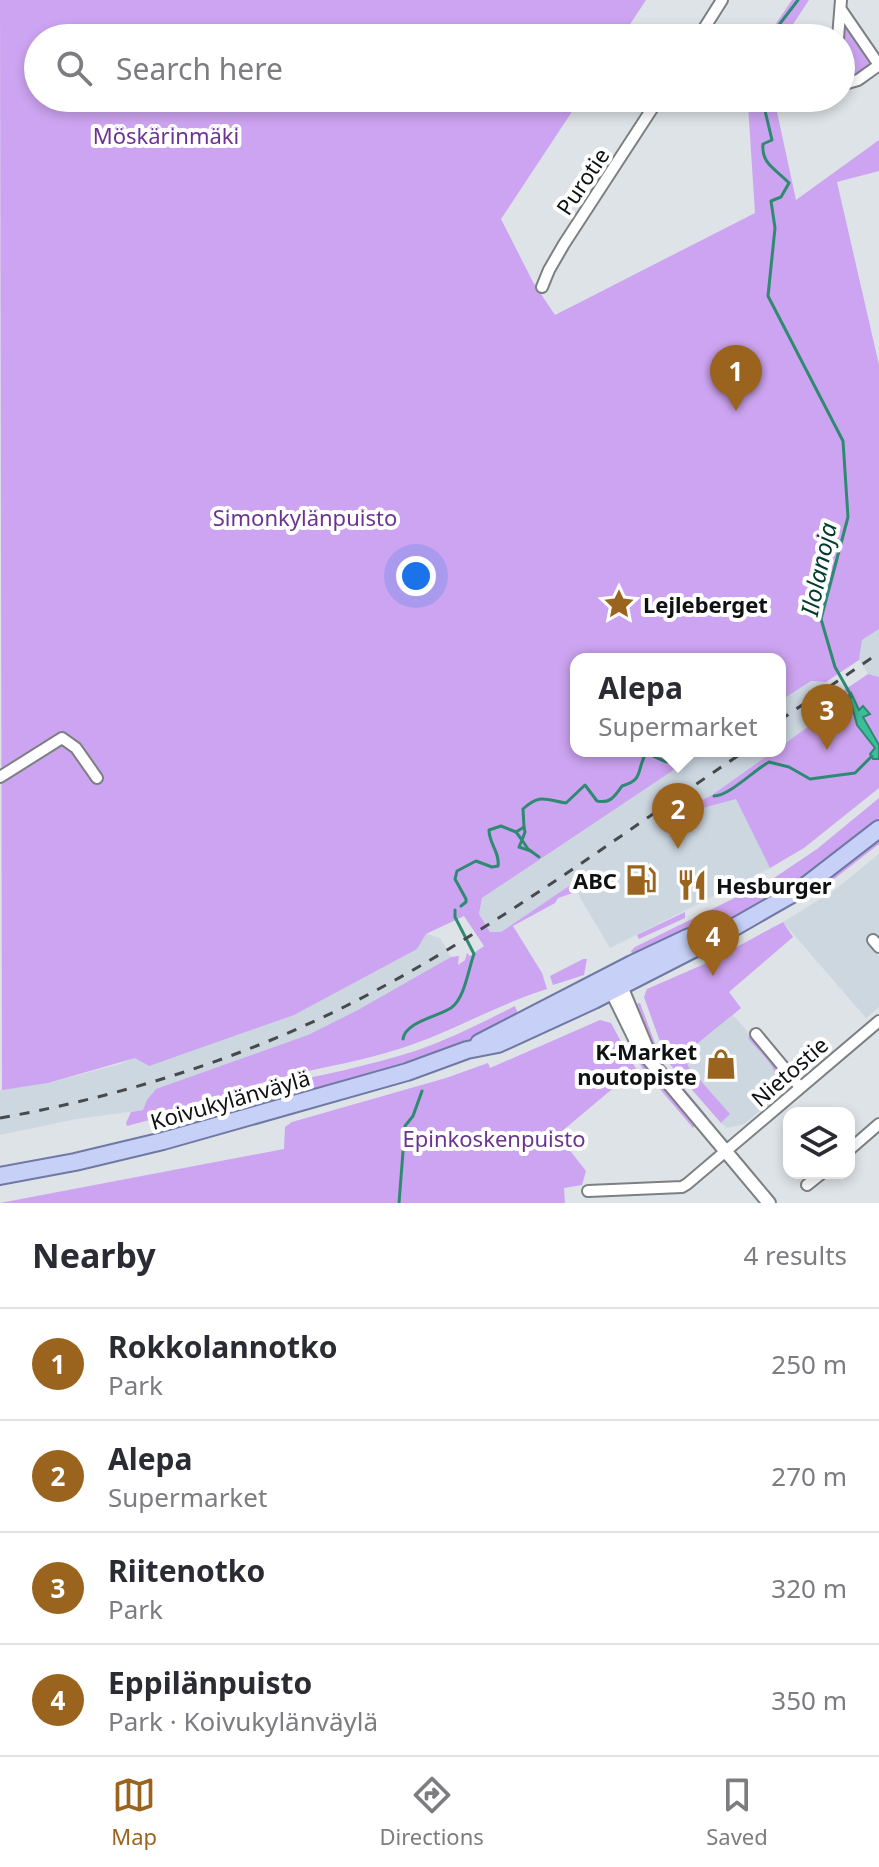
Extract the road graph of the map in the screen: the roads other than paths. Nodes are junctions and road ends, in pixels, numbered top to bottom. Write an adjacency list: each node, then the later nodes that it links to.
1 (722, 0): 3 (street)
2 (841, 6): 4 (street)
3 (707, 24)
4 (853, 24)
5 (855, 28): 6 (street)
6 (855, 81)
7 (650, 112): 8 (street, Purotie)
8 (542, 287)
9 (0, 777): 10 (street)
10 (97, 778)
11 (879, 829): 12 (main road, Koivukylänväylä)
12 (613, 982): 18 (street); 19 (main road, Koivukylänväylä)
13 (879, 1021): 15 (street, Nietostie)
14 (756, 1034): 15 (street)
15 (800, 1087): 18 (street, Nietostie)
16 (879, 1124): 17 (street)
17 (855, 1145)
18 (726, 1152): 22 (street, Nietostie); 23 (street)
19 (0, 1176)
20 (814, 1179): 21 (street)
21 (807, 1185)
22 (588, 1191)
23 (769, 1203)

